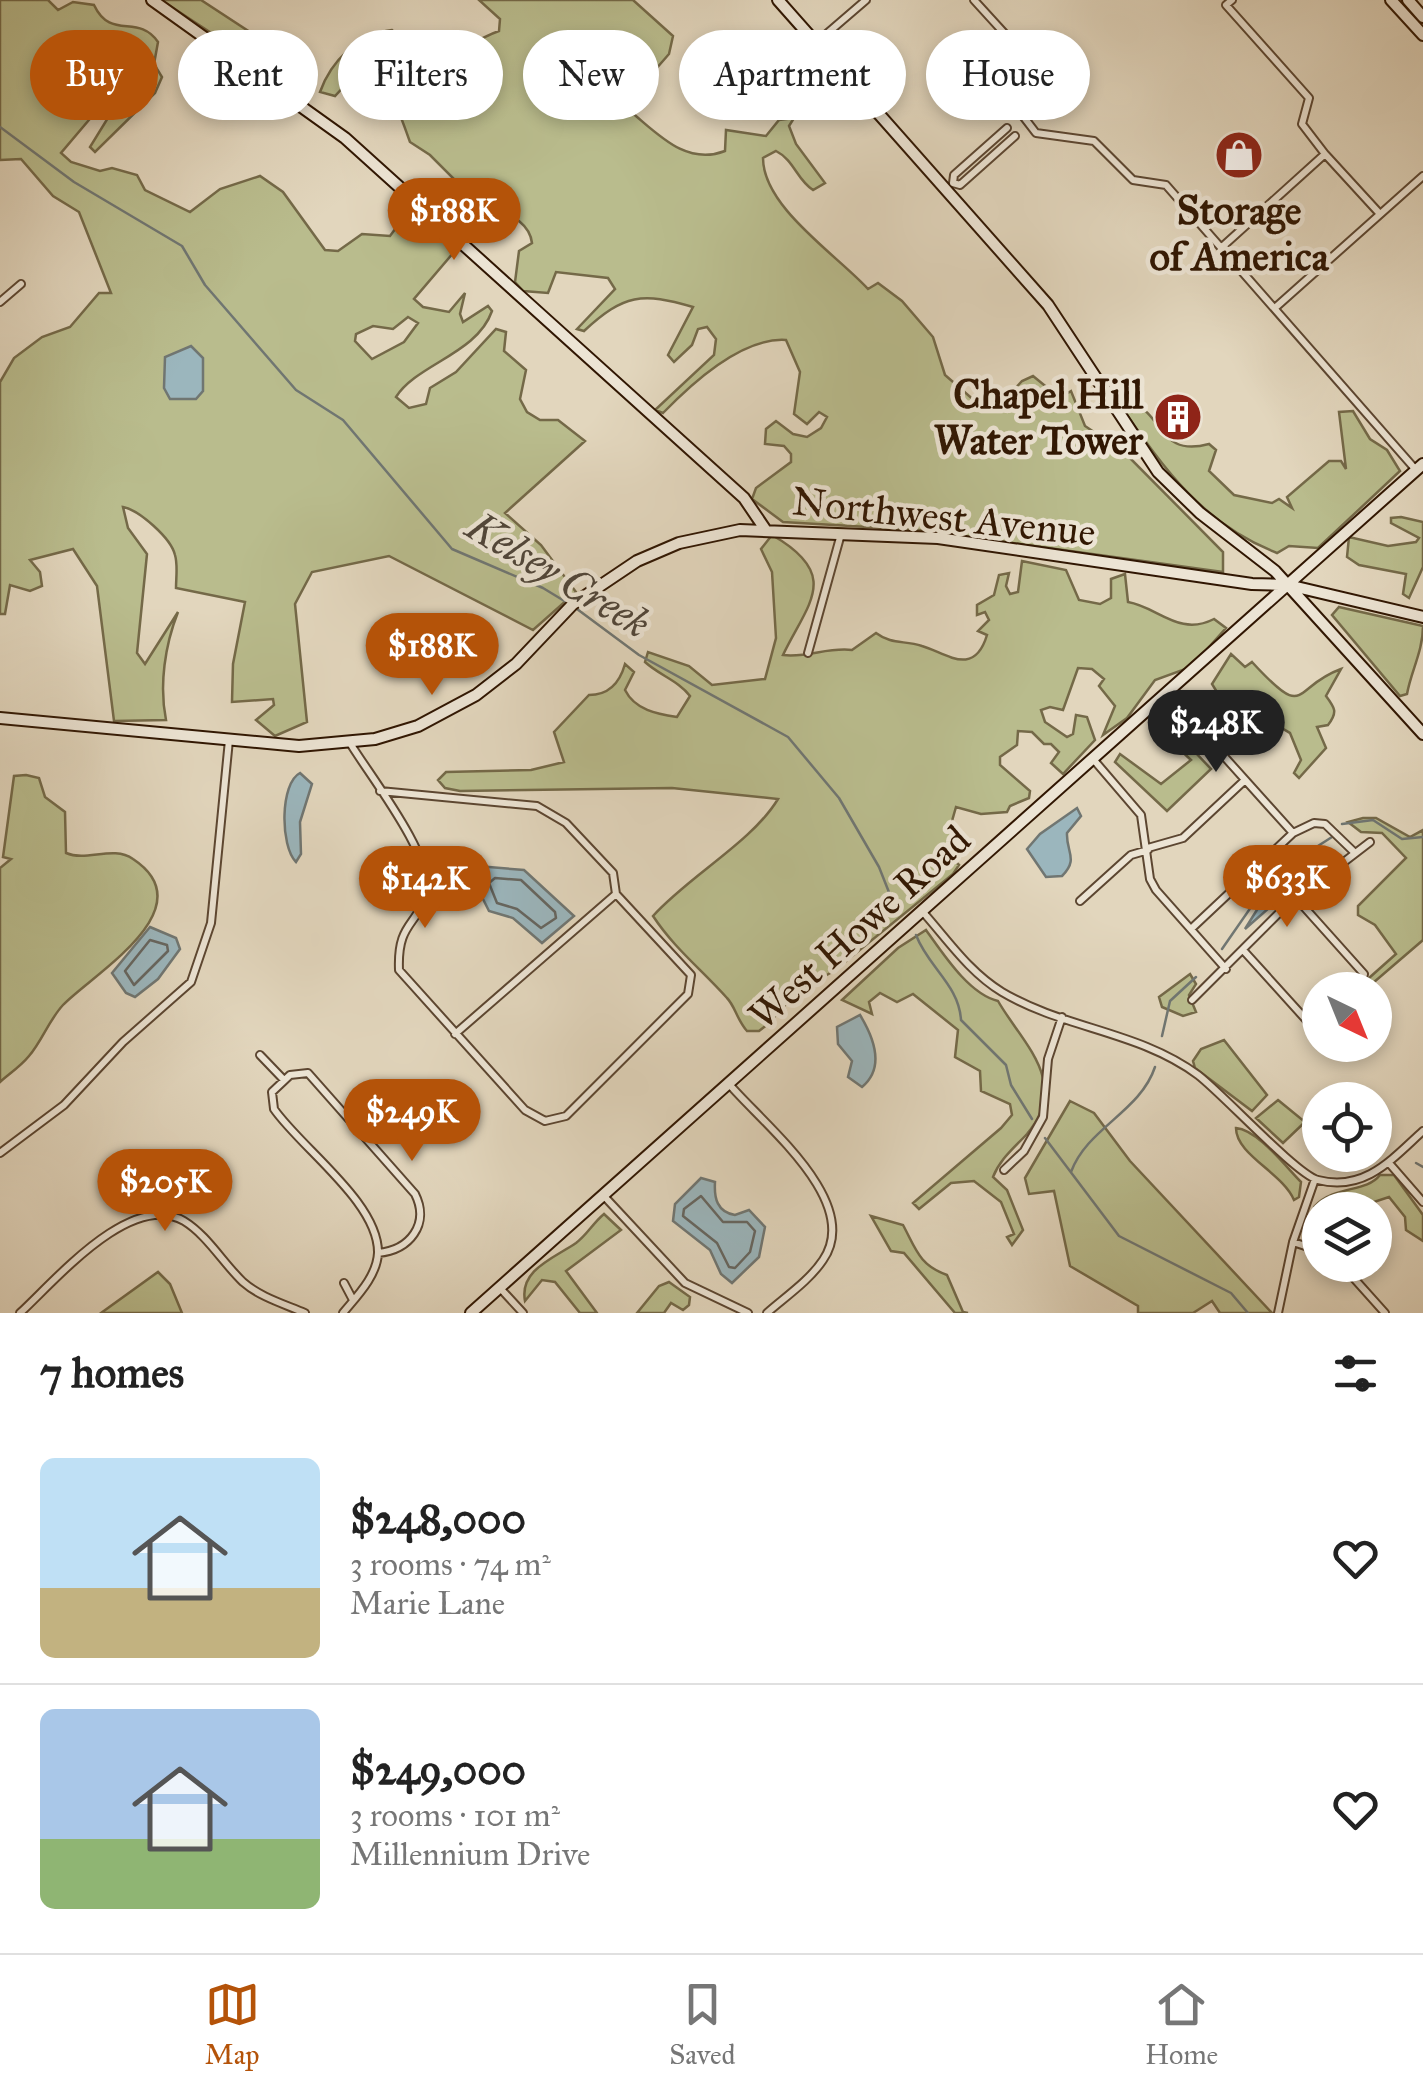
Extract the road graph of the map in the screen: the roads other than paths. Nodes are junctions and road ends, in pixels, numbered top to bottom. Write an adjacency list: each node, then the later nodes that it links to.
1 (152, 0): 24 (street)
2 (778, 0): 9 (street)
3 (866, 0): 10 (street)
4 (974, 0): 19 (street)
5 (1232, 0): 15 (street)
6 (1392, 0): 11 (street)
7 (1408, 0): 8 (street)
8 (1423, 18)
9 (805, 30)
10 (831, 30)
11 (1423, 35)
12 (888, 120): 17 (street)
13 (1007, 128): 17 (street)
14 (1015, 136): 17 (street)
15 (1325, 154): 18 (street); 19 (street)
16 (1423, 176): 18 (street)
17 (950, 186): 26 (street)
18 (1380, 214): 22 (street)
19 (1222, 247): 22 (street)
20 (21, 284): 21 (street)
21 (0, 302)
22 (1276, 307): 23 (street)
23 (1420, 467): 26 (street, West Howe Road)
24 (765, 529): 25 (street, Northwest Avenue); 33 (street, Northwest Avenue)
25 (841, 532): 26 (street, Northwest Avenue); 28 (street)
26 (1288, 585): 27 (street, Northwest Avenue); 29 (street, West Howe Road); 31 (street)
27 (1423, 618)
28 (808, 654)
29 (1167, 693): 34 (street, West Howe Road); 35 (street)
30 (0, 718): 32 (street, Northwest Avenue)
31 (1423, 734)
32 (229, 740): 33 (street, Northwest Avenue); 57 (street)
33 (350, 743): 36 (street)
34 (1093, 760): 39 (street); 44 (street, West Howe Road)
35 (1246, 780): 37 (street); 39 (street)
36 (380, 791): 41 (street); 52 (street)
37 (1293, 833): 40 (street); 45 (street)
38 (1370, 842): 40 (street)
39 (1148, 849): 43 (street); 45 (street)
40 (1354, 852): 42 (street)
41 (616, 894): 52 (street); 52 (street)
42 (1296, 898): 46 (street); 48 (street)
43 (1080, 902)
44 (922, 911): 51 (street); 55 (street, West Howe Road)
45 (1190, 929): 47 (street)
46 (1243, 950): 47 (street); 50 (street)
47 (1226, 970): 49 (street)
48 (1362, 972)
49 (1192, 1000)
50 (1302, 1014)
51 (1062, 1018): 60 (street); 62 (street)
52 (454, 1034)
53 (260, 1055): 54 (street)
54 (284, 1080): 67 (street); 67 (street)
55 (728, 1084): 63 (street, West Howe Road); 78 (street)
56 (1423, 1131): 58 (street)
57 (0, 1153)
58 (1392, 1160)
59 (1392, 1166): 64 (street)
60 (1004, 1170)
61 (1370, 1172): 62 (street)
62 (1315, 1179): 65 (street)
63 (604, 1195): 70 (street, West Howe Road); 77 (street)
64 (1423, 1202)
65 (1293, 1242): 66 (street); 79 (street)
66 (1302, 1245)
67 (378, 1253): 71 (street)
68 (1357, 1282): 80 (street)
69 (344, 1283): 71 (street)
70 (500, 1287): 75 (street, West Howe Road); 76 (street)
71 (354, 1300): 74 (street)
72 (20, 1313): 73 (street)
73 (305, 1313)
74 (343, 1313)
75 (471, 1313)
76 (523, 1313)
77 (748, 1313)
78 (767, 1313)
79 (1278, 1313)
80 (1385, 1313)

